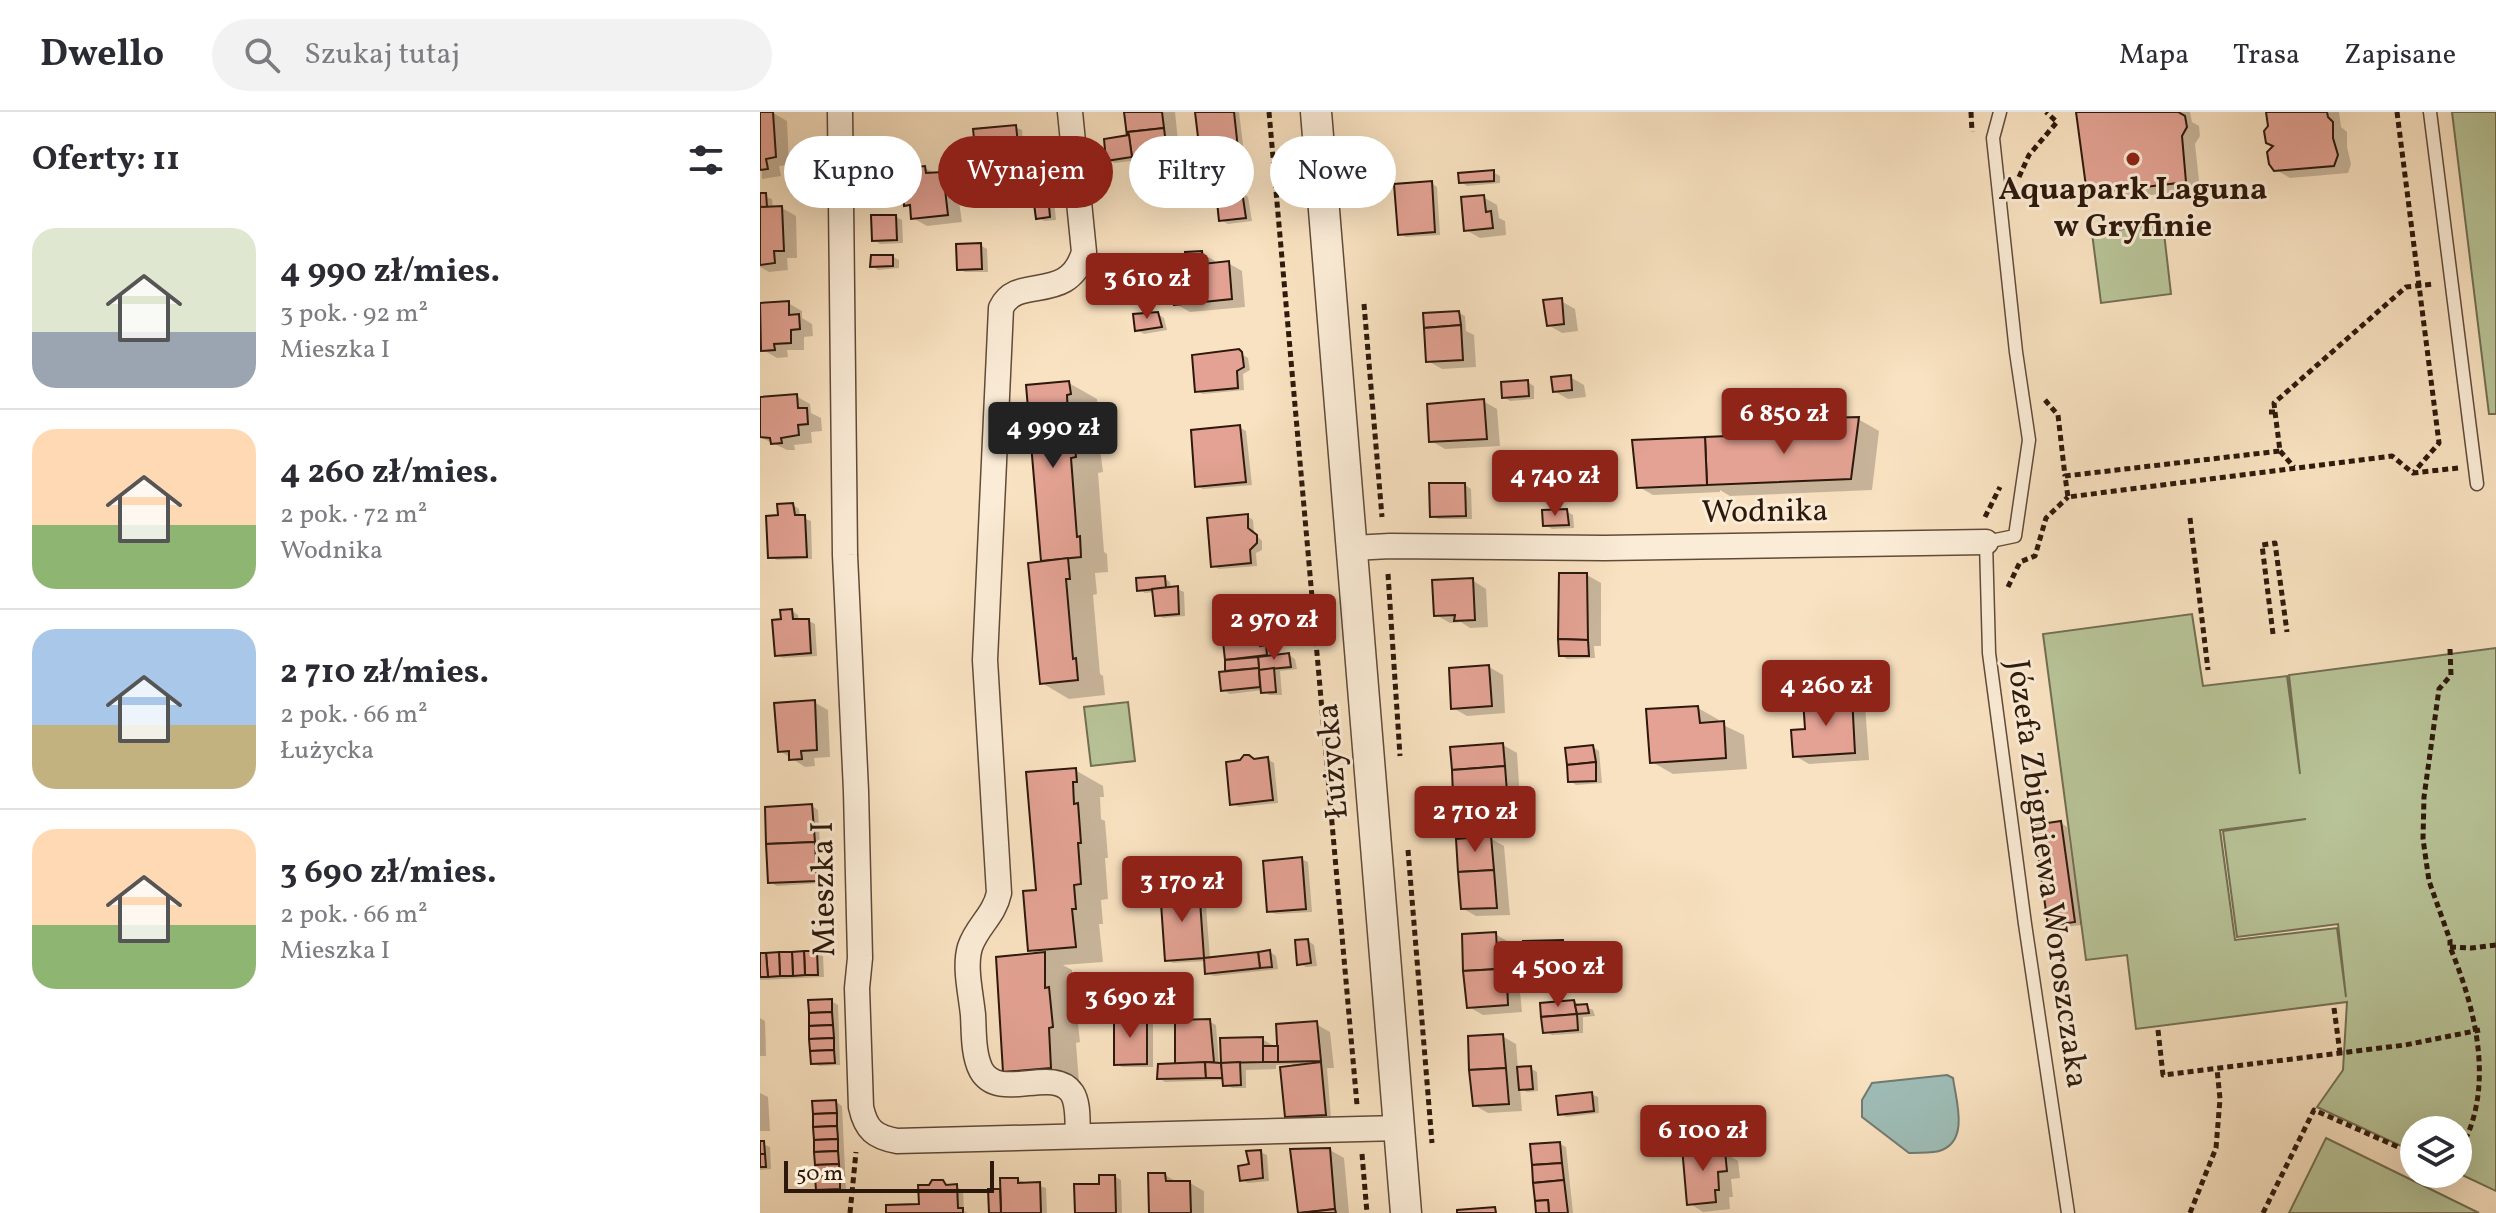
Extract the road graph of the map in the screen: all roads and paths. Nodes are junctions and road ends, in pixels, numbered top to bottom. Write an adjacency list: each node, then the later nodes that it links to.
1 (840, 112): 47 (street, Mieszka I)
2 (1070, 112): 47 (street)
3 (1269, 112): 45 (path)
4 (1316, 112): 26 (street, Łużycka)
5 (1971, 112): 10 (path)
6 (2000, 112): 24 (lane)
7 (2046, 112): 11 (path)
8 (2397, 112): 13 (path)
9 (2430, 112): 12 (lane)
10 (1974, 145)
11 (2018, 184)
12 (2451, 282): 13 (path); 16 (lane)
13 (2418, 286): 15 (path); 18 (path)
14 (2041, 392): 20 (path)
15 (2280, 451): 17 (path); 20 (path)
16 (2475, 467): 18 (path); 21 (lane)
17 (2295, 468): 18 (path); 22 (path)
18 (2413, 473)
19 (2003, 475): 24 (path)
20 (2065, 476): 22 (path)
21 (2477, 484)
22 (2068, 497): 28 (path)
23 (2190, 518): 32 (path)
24 (1984, 531): 25 (street, Wodnika); 54 (lane, Józefa Zbigniewa Woroszczaka)
25 (1390, 546): 26 (street, Wodnika); 27 (path); 27 (path)
26 (1353, 548): 44 (street, Łużycka)
27 (1388, 574): 33 (path)
28 (2007, 590)
29 (2287, 632): 30 (path)
30 (2273, 634)
31 (2450, 649): 36 (path)
32 (2208, 670)
33 (1400, 756)
34 (1408, 845): 49 (path)
35 (2496, 945): 36 (path)
36 (2450, 947): 39 (path)
37 (2334, 1008): 40 (path)
38 (2158, 1030): 41 (path)
39 (2480, 1030): 40 (path); 42 (path)
40 (2340, 1053): 41 (path)
41 (2217, 1069): 55 (path)
42 (2486, 1080)
43 (2485, 1102): 46 (path)
44 (1400, 1128): 45 (street, Mieszka I); 53 (street, Łużycka)
45 (1359, 1129): 47 (street, Mieszka I); 52 (path)
46 (2472, 1133)
47 (1078, 1135)
48 (2400, 1148): 56 (path)
49 (1433, 1153)
50 (857, 1156): 51 (path)
51 (869, 1156)
52 (1367, 1213)
53 (1406, 1213)
54 (2068, 1213)
55 (2190, 1213)
56 (2263, 1213)

